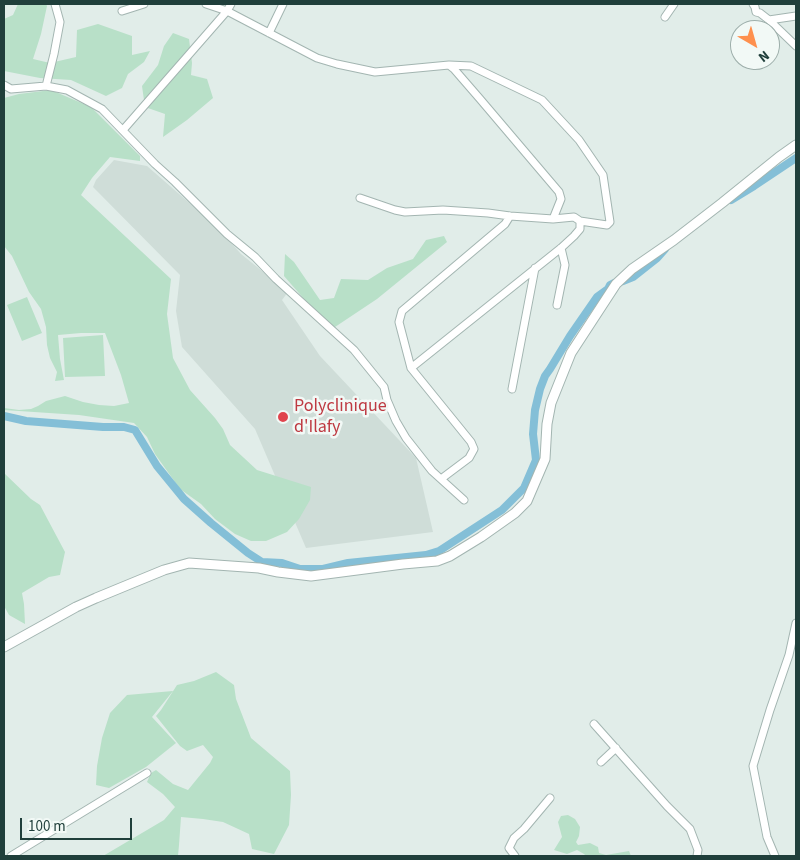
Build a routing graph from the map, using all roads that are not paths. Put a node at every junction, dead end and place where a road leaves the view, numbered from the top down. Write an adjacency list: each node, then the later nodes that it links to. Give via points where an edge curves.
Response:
1 (55, 4): 18 (street, via 60,22)
2 (206, 4): 9 (street)
3 (231, 4): 9 (street)
4 (283, 4): 14 (street)
5 (674, 4): 11 (street)
6 (753, 4): 12 (street, via 756,12)
7 (140, 5): 8 (street)
8 (122, 11)
9 (227, 11): 14 (street); 19 (street)
10 (796, 16): 12 (street)
11 (665, 17)
12 (769, 20)
13 (780, 31): 15 (street)
14 (269, 33): 16 (street, via 317,58 374,72)
15 (796, 46)
16 (448, 65): 23 (street, via 559,192 561,199); 24 (street, via 470,66 542,100 579,140 603,175 610,222 607,225)
17 (4, 85): 18 (street, via 11,89)
18 (46, 86): 19 (street, via 67,90 102,109)
19 (123, 130): 30 (street, via 227,234 354,350 384,387 406,438)
20 (796, 145): 33 (street, via 616,284 571,353 551,403 545,459 527,501 481,537 437,562 311,576 189,563 164,570 76,607)
21 (360, 198): 22 (street, via 405,212 452,211)
22 (510, 216): 23 (street); 28 (street, via 505,224 402,311 399,322)
23 (553, 219): 24 (street, via 574,217)
24 (580, 221): 25 (street, via 580,229)
25 (561, 248): 26 (street); 27 (street, via 565,265)
26 (535, 268): 28 (street); 29 (street)
27 (556, 305)
28 (411, 368): 30 (street, via 474,449 469,458)
29 (512, 389)
30 (441, 479): 31 (street)
31 (464, 500)
32 (796, 623): 42 (street, via 790,655 753,766)
33 (4, 647)
34 (594, 724): 35 (street)
35 (616, 748): 36 (street); 41 (street, via 690,829)
36 (601, 762)
37 (147, 773): 39 (street)
38 (550, 798): 40 (street, via 514,838 509,848)
39 (11, 856)
40 (515, 856)
41 (697, 856)
42 (774, 856)

